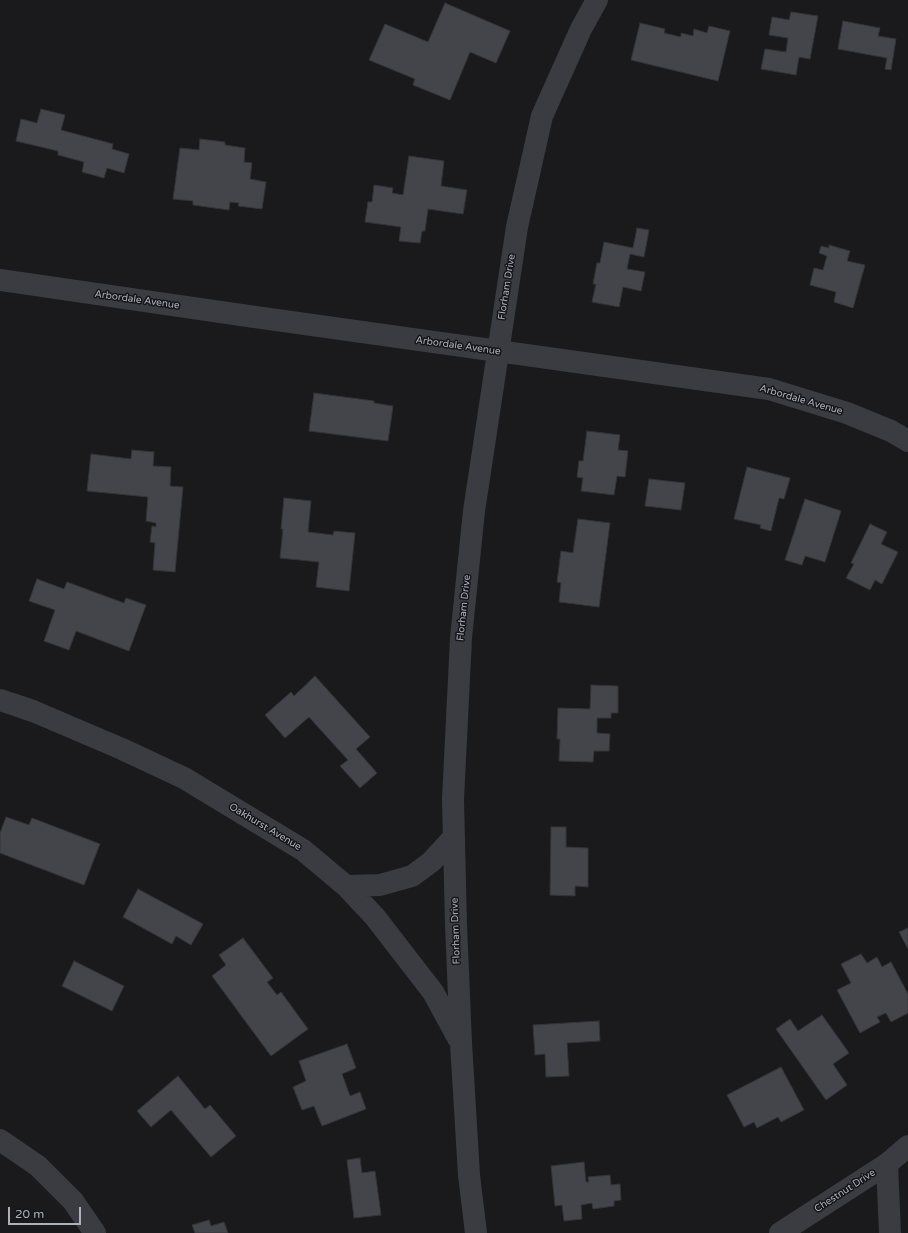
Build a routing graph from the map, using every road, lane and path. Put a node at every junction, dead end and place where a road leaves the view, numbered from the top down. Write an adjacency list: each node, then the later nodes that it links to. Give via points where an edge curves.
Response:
1 (597, 0): 3 (street, Florham Drive, via 581,29 542,116 517,226)
2 (0, 280): 3 (street, Arbordale Avenue)
3 (497, 352): 4 (street, Arbordale Avenue, via 769,389 847,413 891,431); 6 (street, Florham Drive, via 474,511 460,638 453,799)
4 (908, 442)
5 (0, 700): 7 (street, Oakhurst Avenue, via 33,711 184,778 303,850)
6 (454, 837): 7 (street, via 431,862 412,876 380,885); 8 (street, Florham Drive)
7 (346, 886): 8 (street, Oakhurst Avenue, via 375,917 433,992)
8 (460, 1043): 13 (street, Florham Drive, via 469,1175)
9 (0, 1140): 12 (street, via 38,1166 73,1201)
10 (908, 1146): 11 (street, Chestnut Drive)
11 (887, 1164): 14 (street, Chestnut Drive); 15 (street)
12 (95, 1233)
13 (476, 1233)
14 (780, 1233)
15 (890, 1233)

